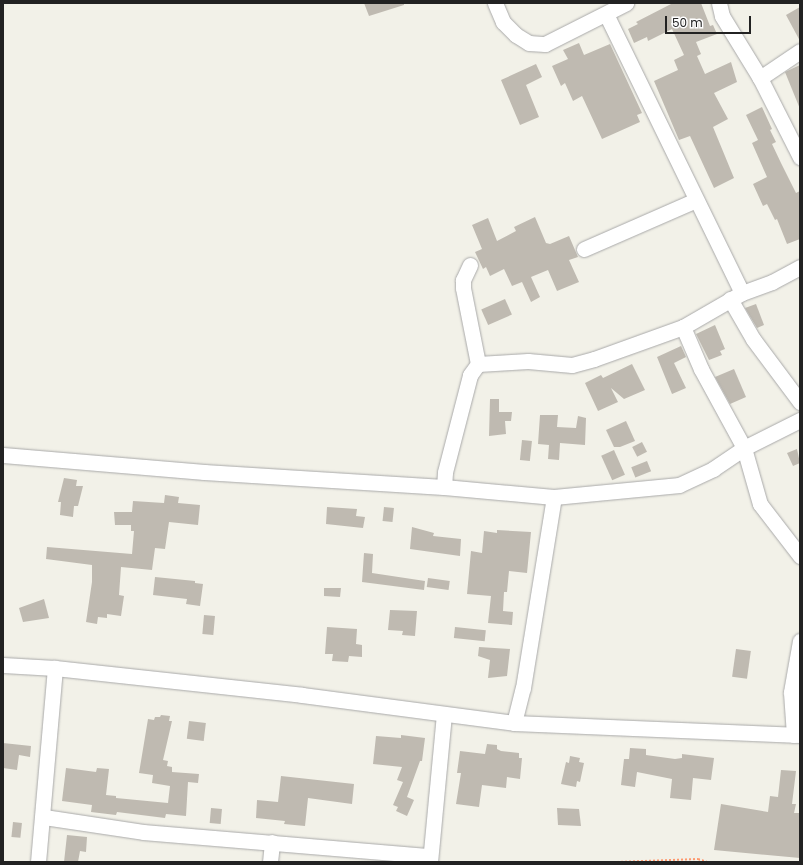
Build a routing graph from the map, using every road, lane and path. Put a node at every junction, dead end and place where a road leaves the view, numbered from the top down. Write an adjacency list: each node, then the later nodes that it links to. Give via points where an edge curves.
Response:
1 (495, 3): 4 (street, via 503,22 529,43 545,44 559,39)
2 (626, 3): 4 (street)
3 (719, 3): 6 (street, via 722,16)
4 (606, 14): 8 (street)
5 (800, 51): 6 (street)
6 (760, 78): 7 (street)
7 (800, 157)
8 (696, 200): 9 (street); 12 (street)
9 (584, 249)
10 (470, 265): 14 (street, via 463,280 463,288)
11 (800, 266): 12 (street, via 772,282)
12 (736, 296): 13 (street); 15 (street, via 753,339)
13 (683, 327): 14 (street, via 572,365 528,361); 17 (street, via 701,369)
14 (478, 364): 19 (street, via 470,375 445,472)
15 (800, 402)
16 (800, 420): 17 (street)
17 (744, 448): 20 (street, via 713,469 679,485); 21 (street, via 760,504)
18 (3, 455): 19 (street, via 204,472)
19 (444, 487): 20 (street)
20 (554, 497): 26 (street, via 523,688)
21 (800, 556)
22 (800, 641): 27 (street, via 791,692)
23 (3, 665): 24 (street)
24 (55, 668): 25 (street, via 302,695); 28 (street)
25 (444, 715): 26 (street); 30 (street)
26 (514, 723): 27 (street)
27 (797, 735)
28 (44, 817): 29 (street, via 143,832); 31 (street)
29 (272, 842): 30 (street); 32 (street)
30 (430, 859)
31 (38, 862)
32 (270, 862)
33 (617, 862): 34 (path, via 698,859)
34 (707, 862)

